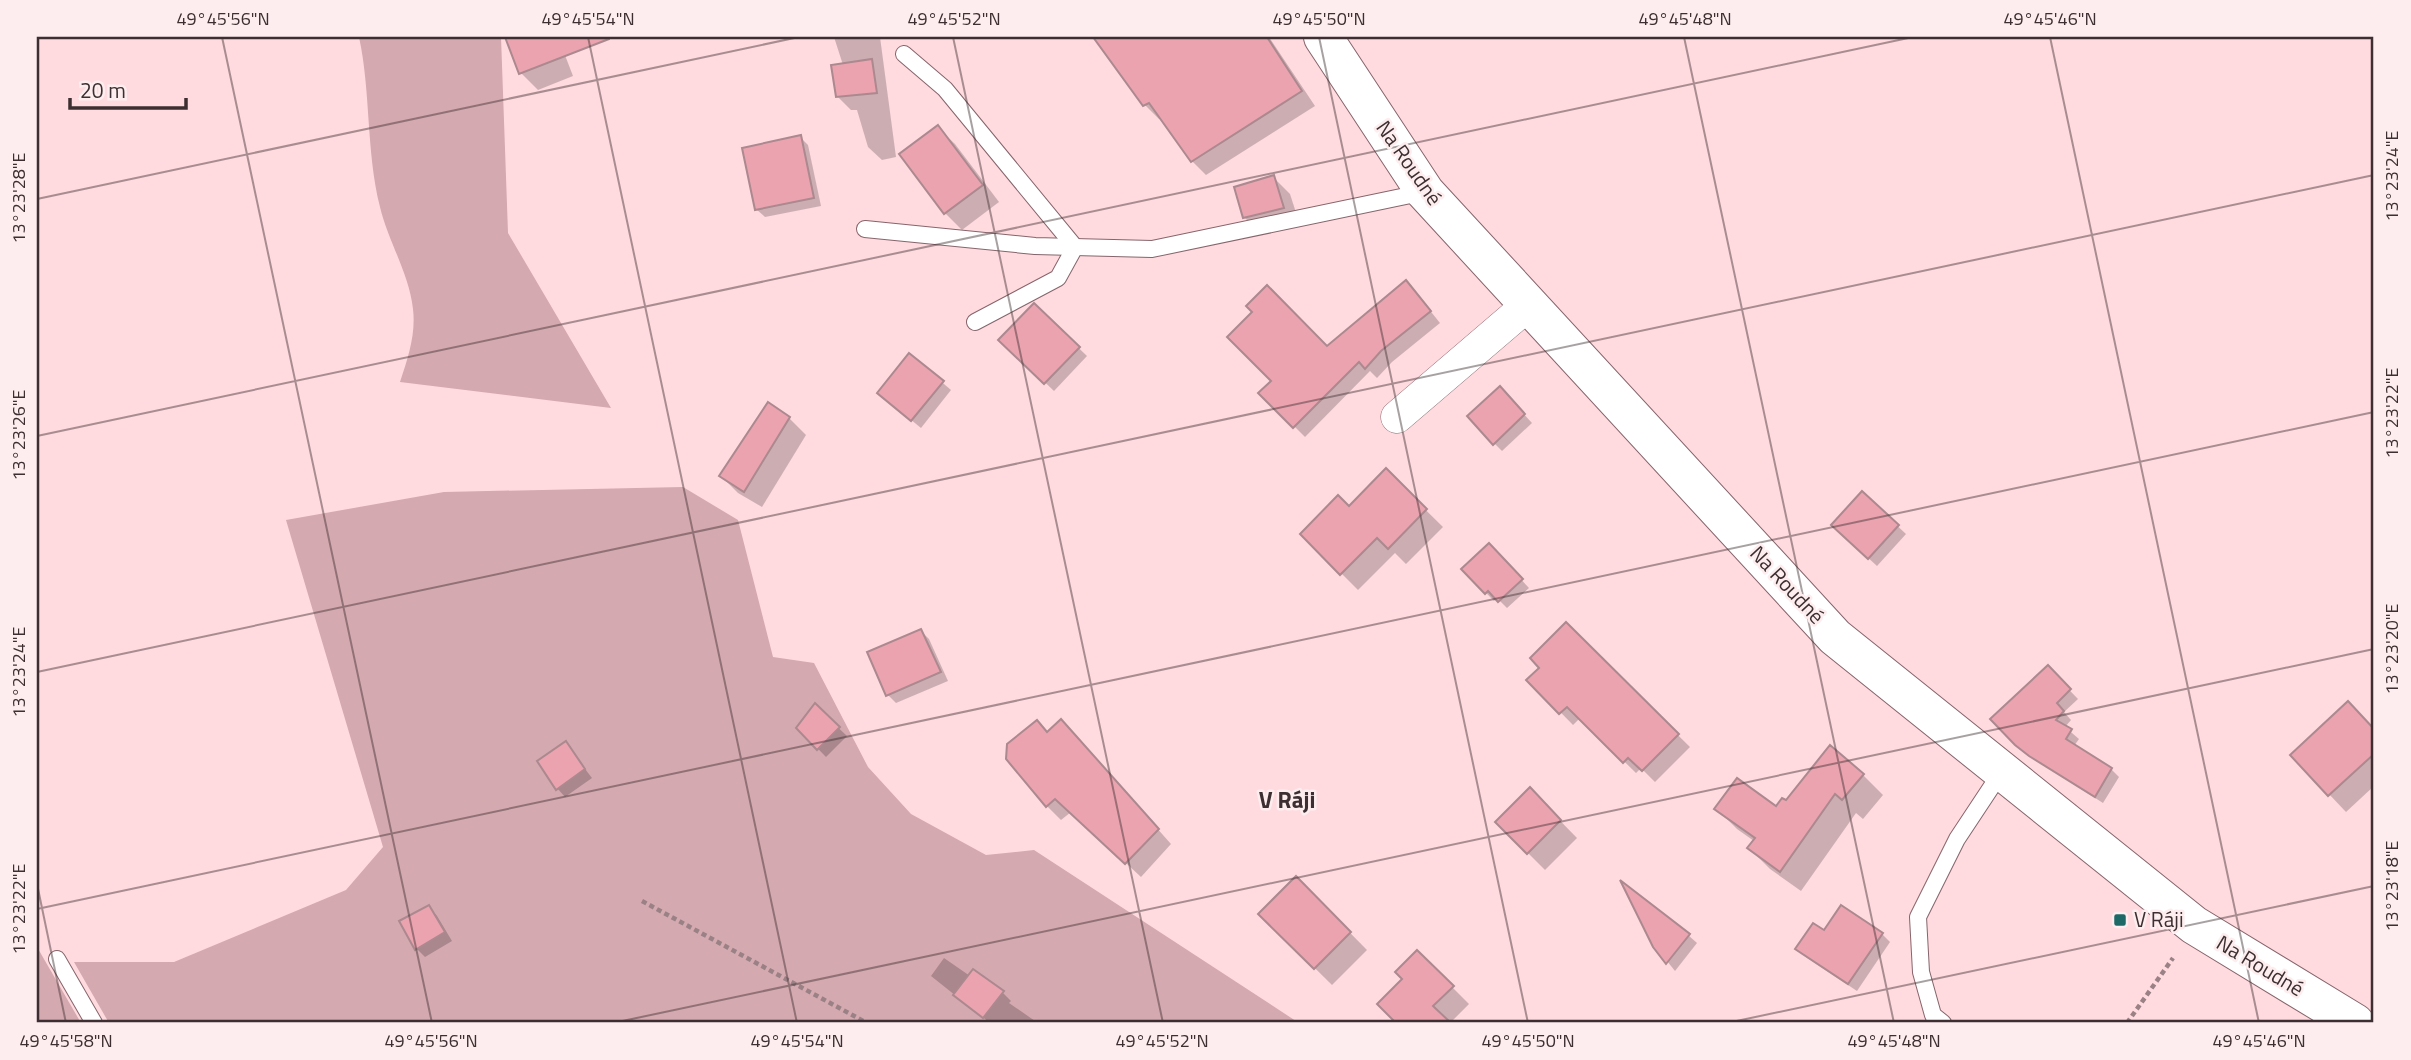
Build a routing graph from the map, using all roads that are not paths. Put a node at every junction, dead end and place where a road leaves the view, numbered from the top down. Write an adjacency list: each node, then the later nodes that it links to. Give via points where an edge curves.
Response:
1 (1323, 37): 3 (street, Na Roudné)
2 (904, 54): 5 (lane, via 945,89)
3 (1425, 192): 5 (lane, via 1152,249); 6 (street, Na Roudné)
4 (865, 229): 5 (lane)
5 (1075, 247): 7 (lane, via 1058,278)
6 (1529, 304): 8 (street); 9 (street, Na Roudné, via 1835,636)
7 (975, 323)
8 (1397, 417)
9 (2002, 771): 12 (lane, via 1957,839 1918,917 1921,972 1933,1015); 13 (street, Na Roudné, via 2194,925)
10 (57, 958): 11 (lane)
11 (94, 1023)
12 (1943, 1023)
13 (2355, 1023)

